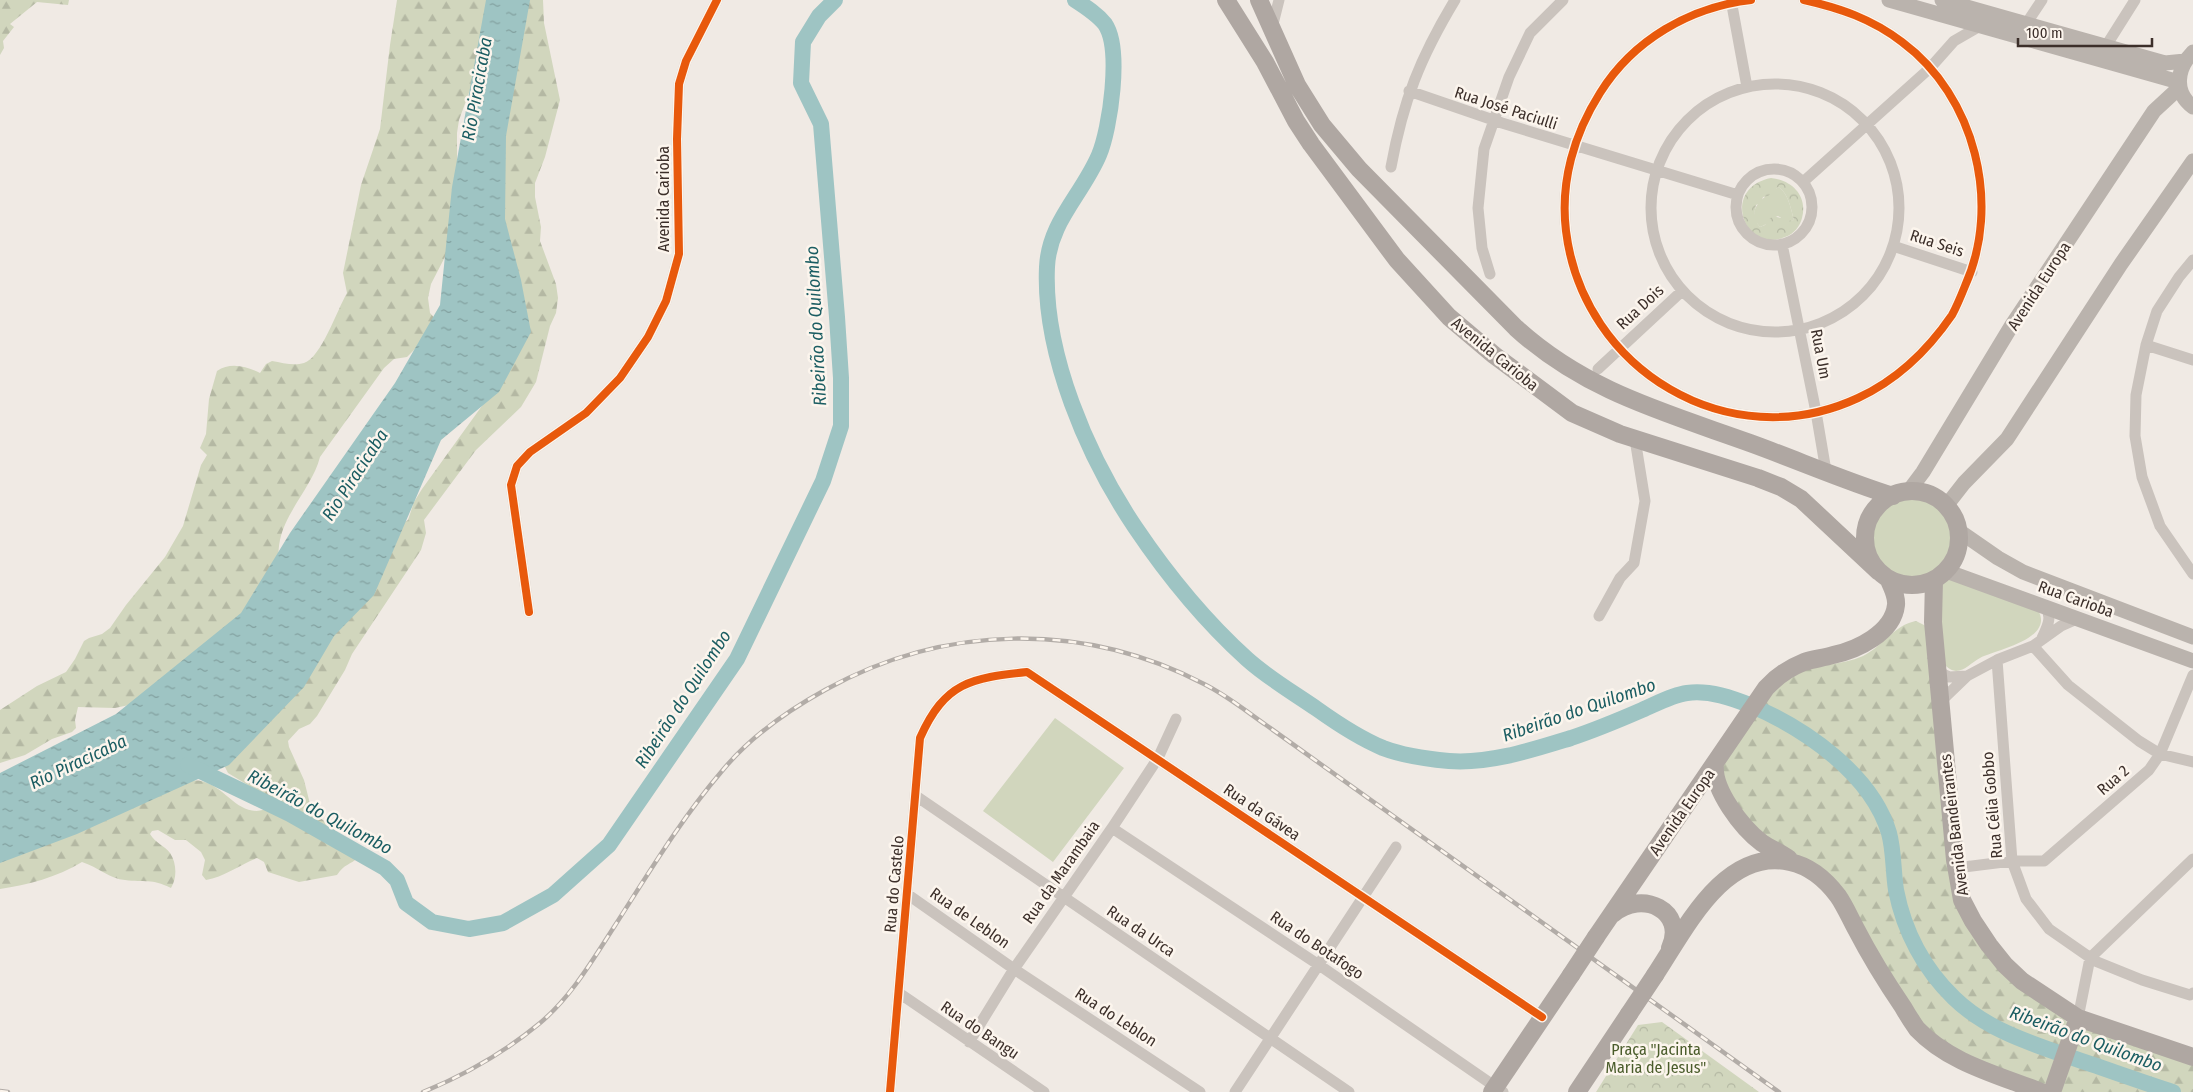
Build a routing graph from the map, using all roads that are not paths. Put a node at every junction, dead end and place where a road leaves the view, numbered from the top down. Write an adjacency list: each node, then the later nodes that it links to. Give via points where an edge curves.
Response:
1 (717, 0): 55 (street, Avenida Carioba, via 686,60 679,84 679,254 666,301 648,337 620,378 586,413 530,452 517,466 511,485)
2 (1226, 0): 46 (main road, Avenida Carioba, via 1311,144 1423,290 1494,355 1565,408)
3 (1259, 0): 16 (main road, Avenida Carioba)
4 (1279, 0): 16 (street)
5 (1455, 0): 24 (street, via 1430,42)
6 (1563, 0): 26 (street, via 1530,33 1508,77)
7 (1751, 0): 13 (street)
8 (1804, 0): 21 (street, via 1840,8 1873,23 1904,43)
9 (1889, 0): 14 (main road)
10 (1942, 0): 17 (main road)
11 (2042, 0): 17 (street)
12 (2135, 0): 19 (street)
13 (1731, 1): 23 (street); 28 (street, via 1696,13 1663,30 1634,52 1609,79 1589,110)
14 (1954, 19): 15 (main road); 18 (street)
15 (1980, 26): 17 (main road); 18 (street)
16 (1272, 28): 47 (main road, Avenida Carioba, via 1297,85 1334,140 1540,350 1566,368 1613,392)
17 (2024, 30): 19 (main road); 22 (main road)
18 (1954, 41): 21 (street)
19 (2106, 46): 20 (main road, via 2165,63)
20 (2189, 57): 22 (main road, via 2180,71)
21 (1930, 68): 27 (street); 37 (street, via 1952,97 1968,129 1978,164 1982,200 1980,236)
22 (2180, 85): 25 (main road, via 2184,97); 48 (main road, Avenida Europa, via 2154,111 2012,326 1923,472)
23 (1746, 87): 27 (street, via 1783,84 1812,89 1844,105); 31 (street, via 1716,98 1690,117 1670,142)
24 (1409, 91): 26 (street, Rua José Paciulli); 30 (street)
25 (2193, 107)
26 (1495, 119): 28 (street, Rua José Paciulli); 38 (street, via 1484,149 1478,208 1482,248)
27 (1867, 123): 32 (street); 35 (street, via 1882,144 1897,185 1898,220)
28 (1574, 144): 31 (street, Rua José Paciulli); 42 (street, via 1566,180 1564,216 1569,252 1580,287 1596,320)
29 (2193, 161): 49 (main road, via 2121,264 2007,439)
30 (1391, 167)
31 (1656, 171): 33 (street, Rua José Paciulli); 39 (street, via 1651,196 1651,222 1656,246)
32 (1802, 182): 33 (street, via 1789,173 1772,169 1761,171 1743,185); 34 (street, via 1811,202 1808,224 1792,240)
33 (1738, 195): 34 (street, via 1738,218 1746,232 1760,242)
34 (1782, 244): 40 (street, Rua Um)
35 (1893, 246): 37 (street, Rua Seis); 40 (street, via 1882,270 1847,309)
36 (2193, 260): 41 (street, via 2157,311)
37 (1972, 272): 45 (street, via 1954,312 1928,347 1896,376 1858,398)
38 (1490, 274)
39 (1682, 291): 40 (street, via 1703,310 1735,326 1756,331); 42 (street, Rua Dois)
40 (1800, 330): 45 (street, Rua Um)
41 (2146, 345): 43 (street); 51 (street, via 2136,395 2135,436 2142,477 2160,526)
42 (1618, 349): 44 (street, Rua Dois); 45 (street, via 1651,378 1688,399 1730,412 1773,417)
43 (2193, 360)
44 (1598, 368)
45 (1816, 412): 47 (street, Rua Um)
46 (1635, 439): 53 (main road, Avenida Carioba, via 1781,487 1801,499); 56 (street, via 1646,501 1634,563 1620,578)
47 (1826, 471): 48 (main road, Avenida Carioba)
48 (1900, 494): 49 (main road, via 1922,492); 53 (main road, via 1880,504 1866,530 1870,559)
49 (1946, 506): 50 (main road)
50 (1959, 531): 52 (main road, via 1954,559); 58 (main road, Rua Carioba, via 2023,572)
51 (2193, 574)
52 (1940, 575): 53 (main road, via 1923,584 1912,585); 54 (main road, Rua Carioba); 63 (main road, Avenida Bandeirantes, via 1934,622)
53 (1884, 576): 72 (main road, Avenida Europa, via 1896,604 1884,629 1848,651 1809,661 1774,679)
54 (2045, 606): 57 (main road, Rua Carioba); 59 (street, via 2049,623)
55 (529, 612)
56 (1599, 616)
57 (2079, 618): 59 (street); 62 (main road, Rua Carioba)
58 (2193, 637)
59 (2042, 638): 60 (street)
60 (2033, 646): 61 (street); 69 (street, via 2087,702)
61 (1997, 660): 65 (street); 77 (street, Rua Célia Gobbo)
62 (2193, 661)
63 (1939, 672): 65 (street, via 1949,677); 67 (main road, Avenida Bandeirantes)
64 (2193, 675): 69 (street, Rua 2)
65 (1967, 676): 67 (street)
66 (956, 689): 70 (street, Rua da Gávea, via 973,680 1027,672); 73 (street, Rua do Castelo, via 929,718 920,738)
67 (1941, 702): 79 (main road, Avenida Bandeirantes)
68 (1176, 719): 70 (street, Rua da Marambaia)
69 (2160, 754): 71 (street); 77 (street, Rua 2, via 2149,770 2044,862)
70 (1158, 758): 74 (street, Rua da Marambaia); 81 (street, Rua da Gávea)
71 (2193, 762)
72 (1715, 764): 78 (main road, via 1719,788 1745,827 1762,843); 83 (main road, Avenida Europa)
73 (916, 796): 80 (street, Rua do Castelo); 82 (street, Rua da Urca)
74 (1112, 828): 82 (street, Rua da Marambaia); 86 (street, Rua do Botafogo)
75 (1396, 847): 81 (street)
76 (2193, 859): 84 (street)
77 (2012, 861): 79 (street, Rua 2); 84 (street, Rua Célia Gobbo, via 2026,899 2049,929)
78 (1797, 863): 85 (main road, via 1765,860 1726,878 1706,900); 102 (main road, via 1819,875 1838,896 1917,1029 1944,1050 1986,1071)
79 (1956, 868): 91 (main road, Avenida Bandeirantes, via 1962,900 2005,965 2022,981)
80 (907, 894): 87 (street, Rua de Leblon); 88 (street, Rua do Castelo)
81 (1363, 897): 86 (street); 90 (street, Rua da Gávea)
82 (1062, 898): 87 (street, Rua da Marambaia); 92 (street, Rua da Urca)
83 (1611, 915): 85 (main road, via 1624,906 1641,902 1663,911 1669,917 1674,932); 90 (main road, Avenida Europa, bridge)
84 (2090, 958): 89 (street, Rua Célia Gobbo, via 2142,980); 91 (street)
85 (1665, 960): 101 (main road, bridge)
86 (1319, 965): 92 (street); 95 (street, Rua do Botafogo)
87 (1014, 969): 93 (street, Rua da Marambaia); 98 (street, Rua do Leblon)
88 (899, 994): 93 (street, Rua do Bangu); 96 (street, Rua do Castelo)
89 (2192, 994)
90 (1542, 1017): 95 (main road, Avenida Europa)
91 (2078, 1018): 94 (main road, Avenida Bandeirantes); 103 (main road)
92 (1270, 1039): 99 (street); 100 (street, Rua da Urca)
93 (969, 1042): 97 (street, Rua do Bangu)
94 (2193, 1057)
95 (1496, 1090)
96 (891, 1092)
97 (1044, 1092)
98 (1200, 1092)
99 (1235, 1092)
100 (1349, 1092)
101 (1577, 1092)
102 (2041, 1092)
103 (2052, 1092)

